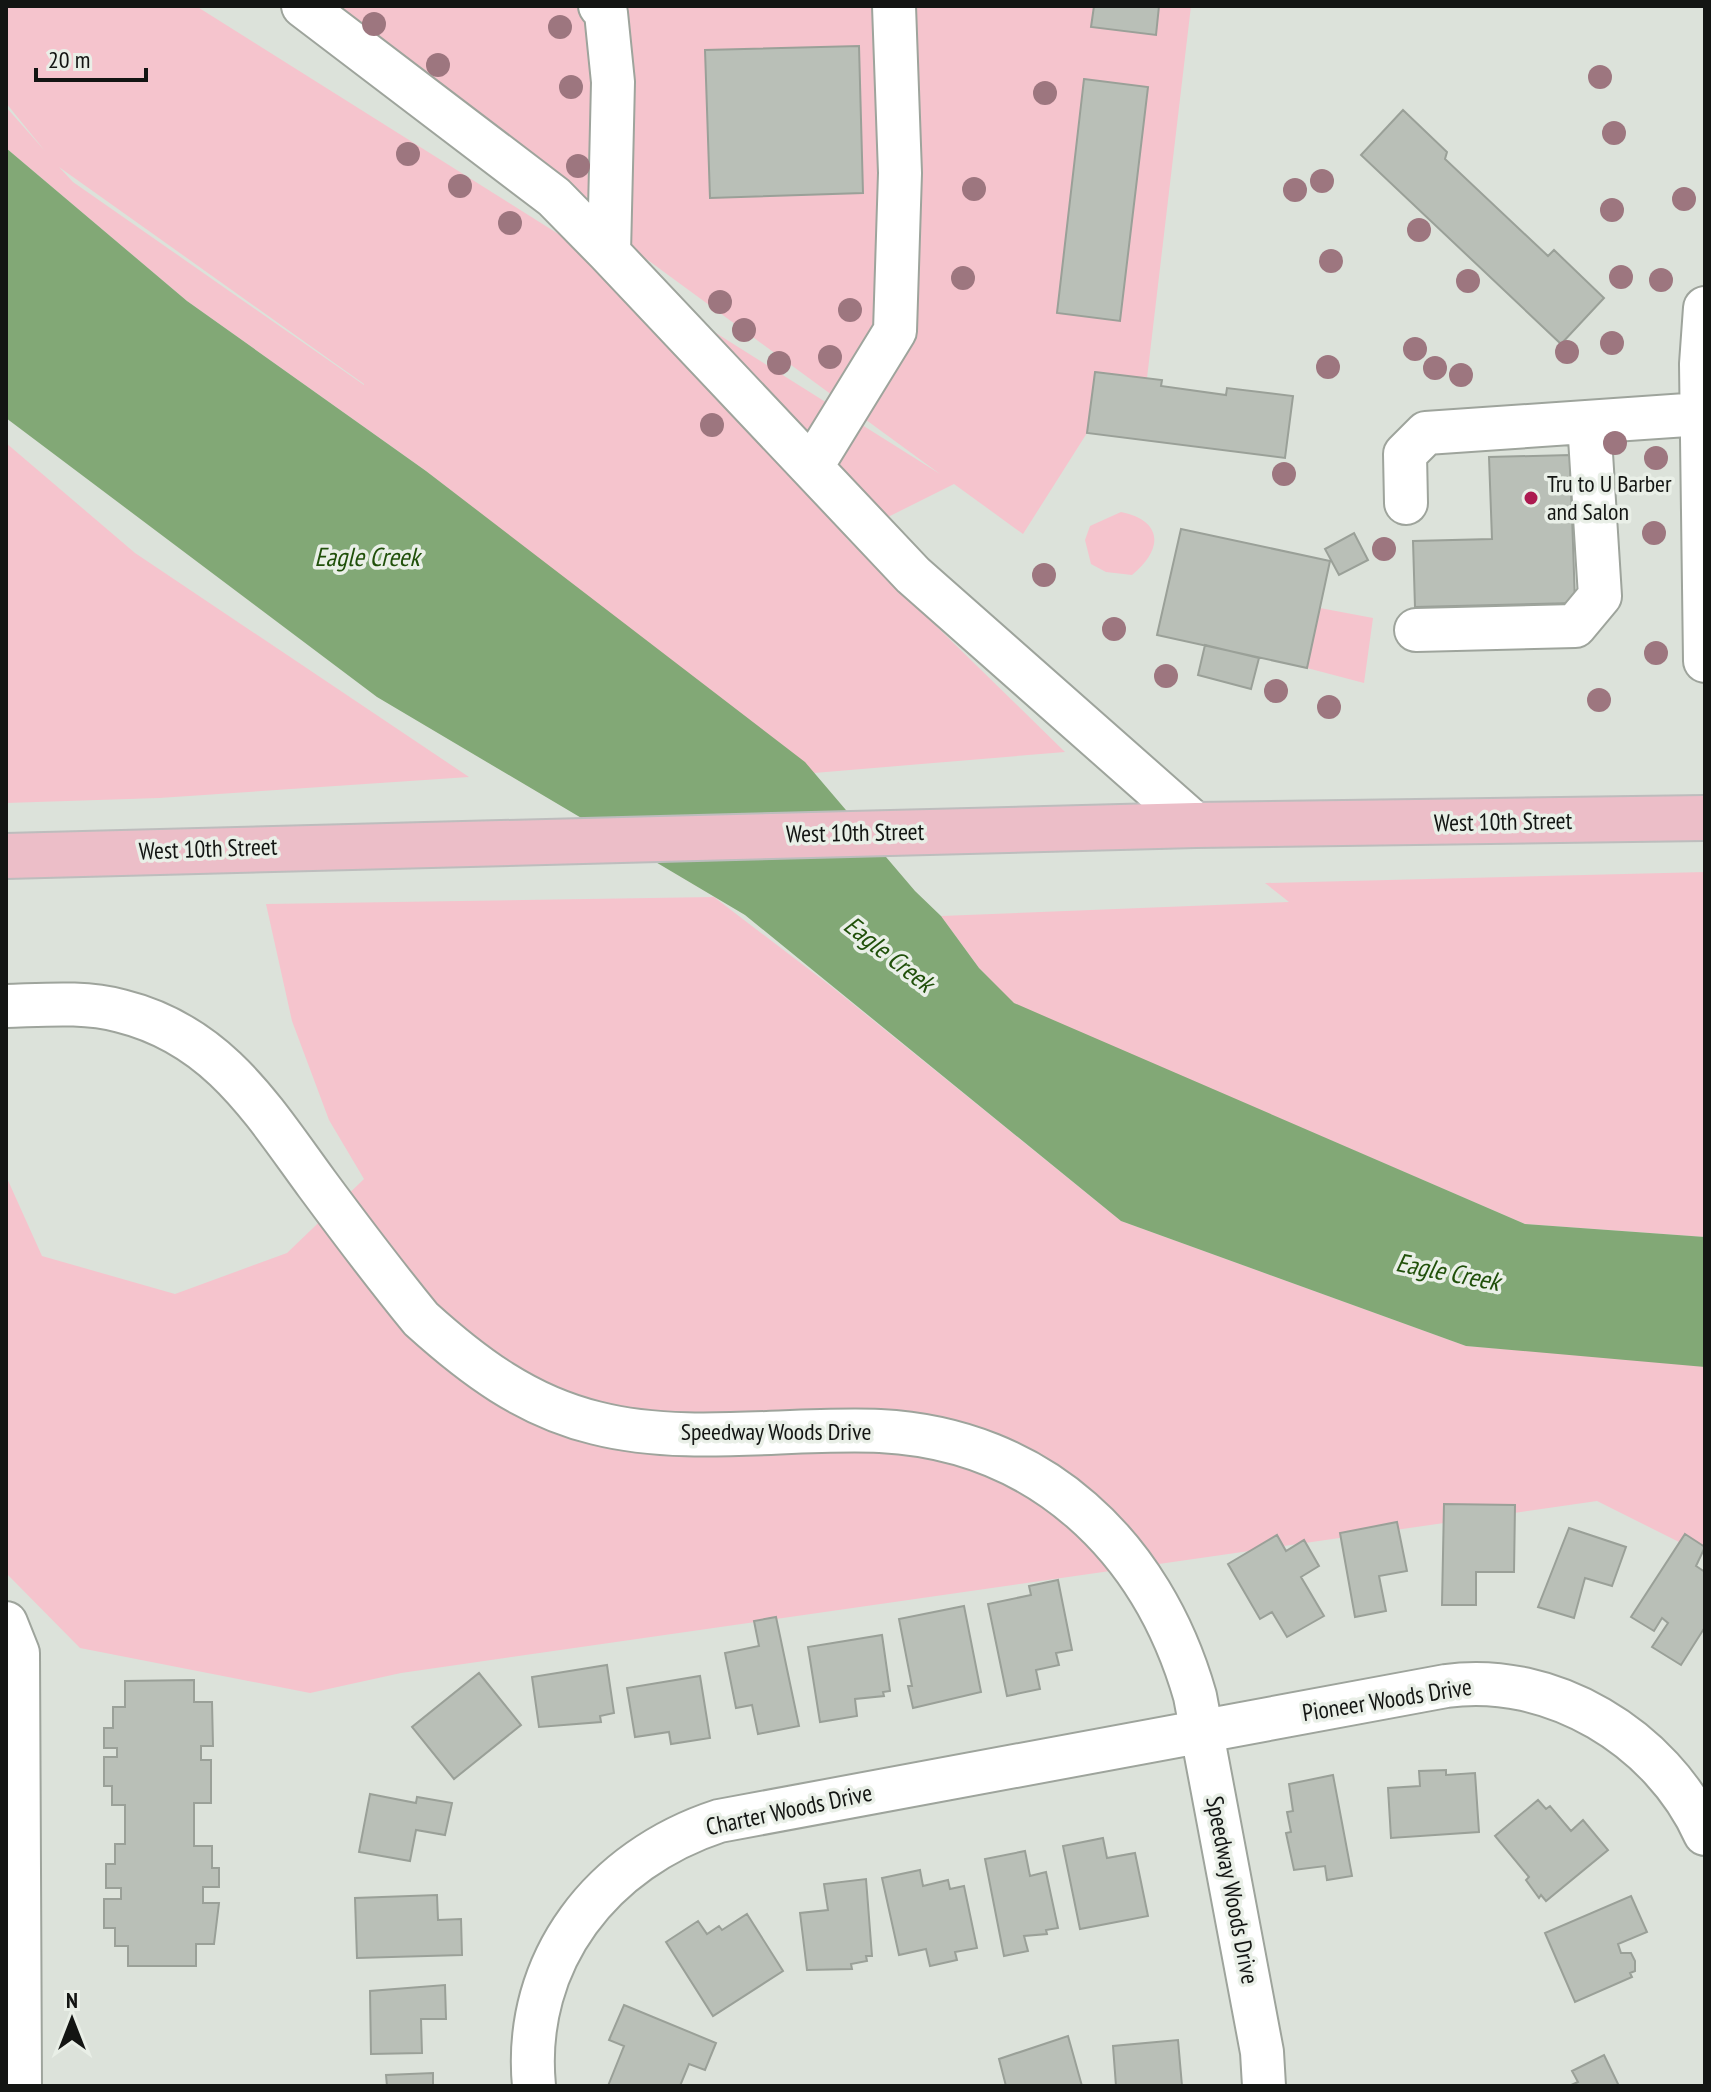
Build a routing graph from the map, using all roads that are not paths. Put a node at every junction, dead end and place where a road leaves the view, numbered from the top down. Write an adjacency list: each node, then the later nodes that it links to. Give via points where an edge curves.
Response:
1 (303, 6): 4 (street, via 554,197)
2 (600, 6): 4 (street, via 606,13 613,82)
3 (894, 6): 8 (street, via 900,173 895,331)
4 (609, 253): 8 (street)
5 (1705, 308): 6 (street)
6 (1701, 414): 7 (street); 11 (street)
7 (1589, 422): 9 (street, via 1426,433 1405,454); 10 (street, via 1600,596 1575,626)
8 (812, 466): 13 (street, via 913,575)
9 (1406, 503)
10 (1416, 630)
11 (1705, 661)
12 (1705, 818): 13 (main road, West 10th Street)
13 (1196, 825): 14 (main road, West 10th Street)
14 (6, 856)
15 (6, 1006): 17 (street, Speedway Woods Drive, via 88,1005 122,1011 185,1036 213,1056 249,1092 421,1319 445,1345 516,1392 595,1423 646,1432 882,1431 933,1436 982,1451 1056,1490 1119,1546 1158,1601 1186,1662)
16 (6, 1623): 19 (street, via 18,1653)
17 (1202, 1732): 18 (street, Pioneer Woods Drive, via 1454,1685 1513,1687 1578,1707 1621,1732 1670,1777); 20 (street, Charter Woods Drive, via 719,1821 662,1844 601,1892 554,1963 535,2029); 21 (street, Speedway Woods Drive)
18 (1705, 1834)
19 (20, 2086)
20 (534, 2086)
21 (1264, 2086)

